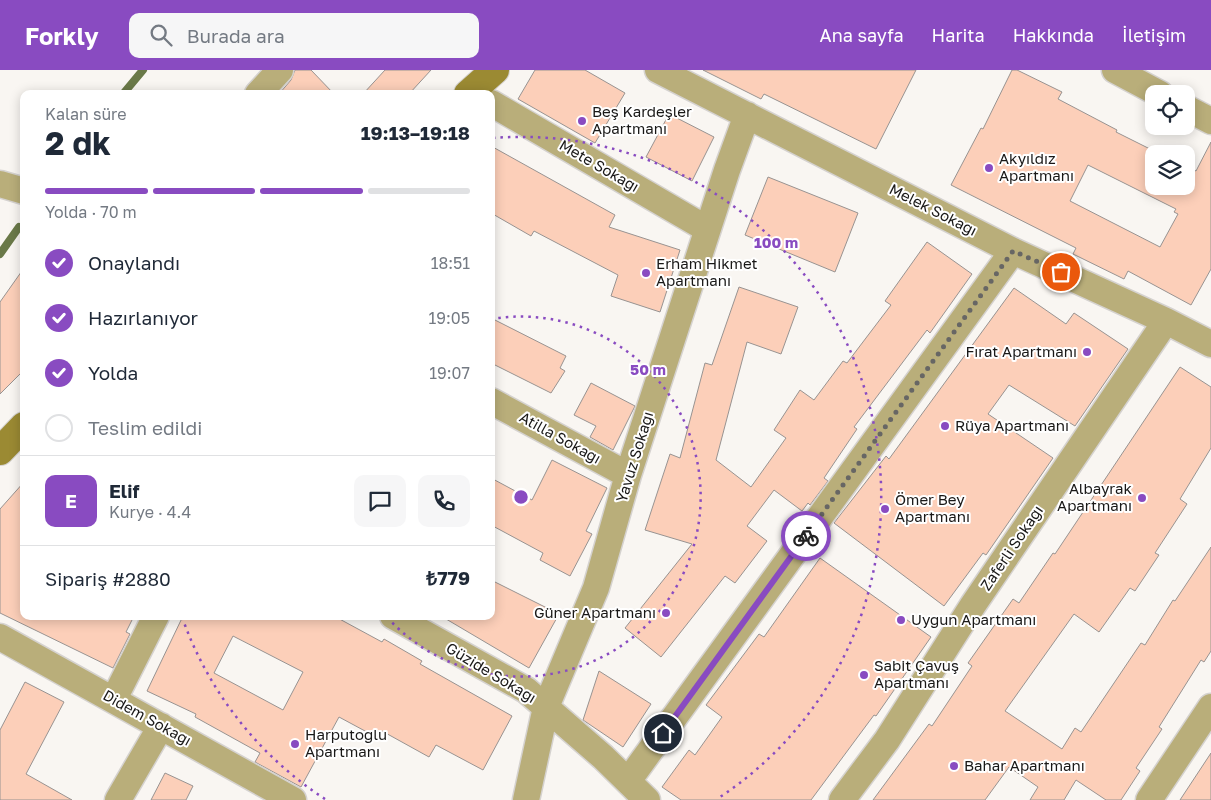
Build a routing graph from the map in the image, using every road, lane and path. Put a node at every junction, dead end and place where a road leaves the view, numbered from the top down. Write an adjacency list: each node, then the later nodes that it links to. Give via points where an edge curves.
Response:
1 (280, 70): 6 (street)
2 (495, 70): 7 (main road)
3 (658, 70): 10 (street, Melek Sokağı)
4 (1115, 70): 5 (street)
5 (1145, 86)
6 (262, 90)
7 (481, 90)
8 (495, 106): 14 (street, Mete Sokağı)
9 (1195, 113): 11 (street)
10 (747, 114): 14 (street, Yavuz Sokağı); 15 (street, Melek Sokağı)
11 (1211, 121)
12 (0, 184): 13 (street)
13 (20, 189)
14 (707, 230): 21 (street, Yavuz Sokağı)
15 (1013, 251): 16 (street, Melek Sokağı); 29 (street)
16 (1166, 321): 17 (street, Melek Sokağı); 34 (street, Zaferli Sokağı, via 887,740)
17 (1211, 344)
18 (495, 403): 21 (street, Atilla Sokağı)
19 (20, 430): 20 (main road)
20 (0, 451)
21 (628, 475): 26 (street, Yavuz Sokağı, via 596,588)
22 (154, 620): 25 (street)
23 (400, 620): 26 (street, Güzide Sokağı, via 526,690)
24 (0, 637): 25 (street, Didem Sokağı)
25 (114, 699): 28 (street, Didem Sokağı)
26 (546, 707): 29 (street, Güzide Sokağı); 32 (street, Yavuz Sokağı)
27 (1211, 707): 35 (street)
28 (161, 726): 30 (street); 31 (street, Didem Sokağı)
29 (628, 781): 33 (street, Güzide Sokağı)
30 (118, 800)
31 (293, 800)
32 (526, 800)
33 (647, 800)
34 (842, 800)
35 (1148, 800)

